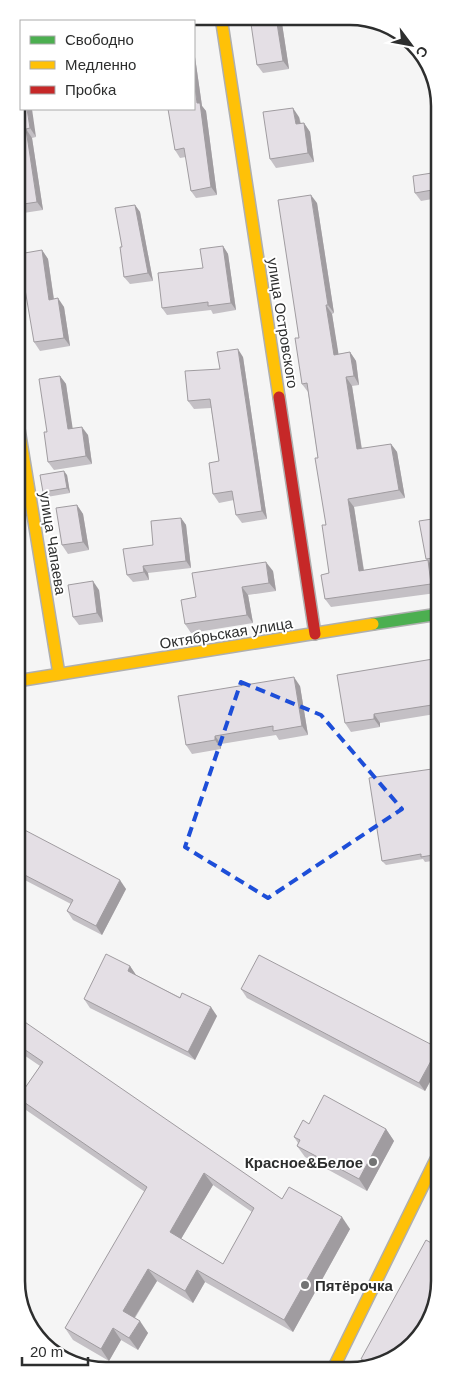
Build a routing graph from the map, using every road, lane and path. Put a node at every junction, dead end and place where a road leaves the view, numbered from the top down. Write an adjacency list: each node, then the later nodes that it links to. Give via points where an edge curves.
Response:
1 (222, 25): 4 (street, улица Островского)
2 (25, 465): 5 (street, улица Чапаева)
3 (431, 615): 4 (street, Октябрьская улица)
4 (315, 634): 5 (street, Октябрьская улица)
5 (59, 674): 6 (street, Октябрьская улица)
6 (25, 680)
7 (431, 1169): 8 (street)
8 (336, 1362)

